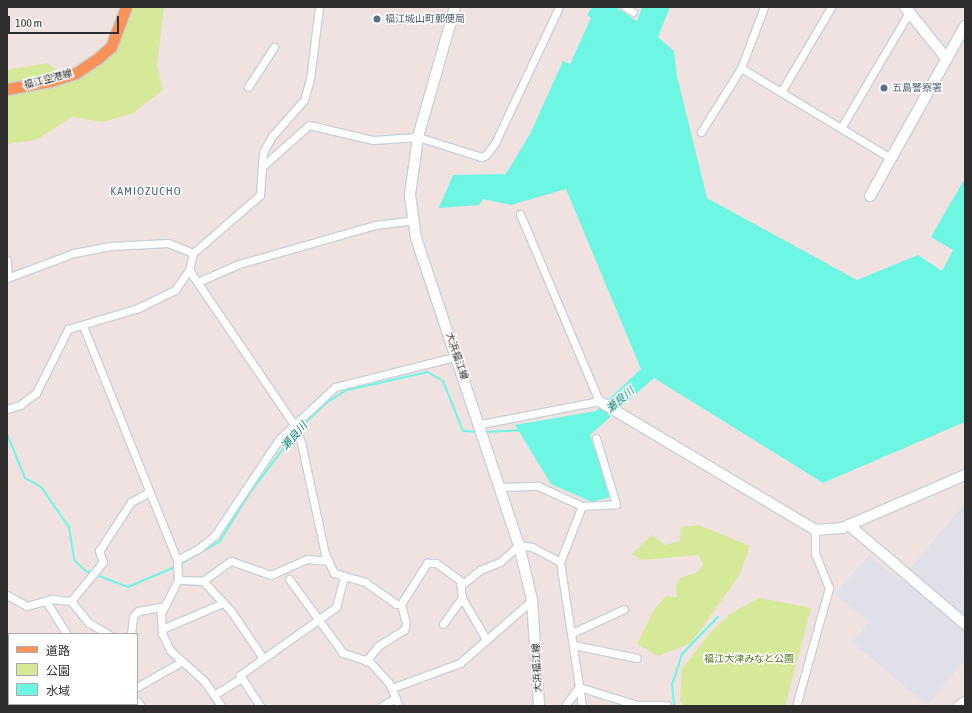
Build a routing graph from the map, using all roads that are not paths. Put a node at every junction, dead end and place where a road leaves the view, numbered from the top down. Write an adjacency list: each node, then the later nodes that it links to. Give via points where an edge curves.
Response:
1 (126, 7): 15 (main road, 福江空港線, via 111,47 97,59 69,75)
2 (319, 7): 21 (street, via 310,79 304,100 272,136 263,152)
3 (559, 7): 19 (street, via 495,143 486,155 480,157)
4 (625, 7): 9 (street)
5 (764, 7): 13 (street)
6 (831, 7): 16 (street)
7 (452, 9): 19 (street, 大浜福江線)
8 (908, 9): 12 (street); 17 (street)
9 (634, 12)
10 (965, 26): 12 (street)
11 (274, 47): 14 (street)
12 (946, 58): 20 (street)
13 (741, 68): 16 (street); 18 (street)
14 (248, 88)
15 (7, 90)
16 (781, 92): 17 (street)
17 (841, 128): 20 (street)
18 (701, 132)
19 (418, 137): 21 (street, via 373,140 309,125); 24 (street, 大浜福江線, via 410,195)
20 (891, 158): 22 (street)
21 (264, 165): 25 (street, via 260,195)
22 (870, 196)
23 (520, 214): 32 (street)
24 (413, 220): 29 (street, via 375,225 239,264); 31 (street, 大浜福江線)
25 (193, 253): 27 (street); 28 (street, via 168,243 110,246 74,253)
26 (7, 260): 28 (street)
27 (189, 270): 29 (street); 30 (street, via 175,290 138,308)
28 (8, 278)
29 (200, 282): 34 (street)
30 (83, 326): 33 (street, via 68,329 36,393 20,405); 39 (street)
31 (458, 356): 34 (street, via 335,387); 35 (street, 大浜福江線)
32 (598, 401): 35 (street); 42 (street)
33 (7, 409)
34 (293, 423): 44 (street, via 214,535 198,549); 45 (street, via 301,442)
35 (481, 424): 38 (street, 大浜福江線)
36 (596, 438): 40 (street, via 616,504)
37 (965, 475): 41 (street)
38 (502, 487): 40 (street, via 538,486); 43 (street, 大浜福江線)
39 (148, 492): 44 (street); 55 (street, via 131,502 99,551 103,562)
40 (582, 506): 46 (street)
41 (849, 525): 42 (street); 63 (street)
42 (815, 530): 90 (street, via 815,554 829,588)
43 (519, 545): 46 (street, via 532,547); 51 (street, via 500,562); 54 (street, 大浜福江線)
44 (176, 560): 49 (street)
45 (329, 561): 47 (street, via 334,573); 50 (street, via 307,559 271,575 231,561)
46 (560, 562): 68 (street)
47 (344, 578): 58 (street, via 364,582 396,604); 61 (street, via 336,607)
48 (289, 579): 61 (street)
49 (178, 580): 50 (street); 59 (street)
50 (203, 581): 57 (street)
51 (460, 583): 53 (street); 58 (street, via 436,563 427,563)
52 (7, 595): 56 (street, via 28,606)
53 (462, 598): 62 (street); 69 (street)
54 (532, 600): 69 (street); 87 (street, 大浜福江線)
55 (71, 601): 56 (street); 66 (street, via 89,623)
56 (46, 602): 65 (street)
57 (223, 603): 64 (street); 71 (street)
58 (401, 604): 73 (street, via 404,630 378,646)
59 (165, 606): 64 (street); 67 (street, via 138,610 133,617)
60 (624, 609): 68 (street)
61 (320, 619): 71 (street); 73 (street, via 343,653)
62 (443, 624)
63 (965, 624)
64 (162, 629): 74 (street, via 170,650)
65 (66, 633)
66 (106, 633)
67 (131, 633)
68 (572, 633): 70 (street)
69 (486, 639): 78 (street, via 460,663)
70 (574, 645): 72 (street); 77 (street)
71 (263, 658): 75 (street, via 243,672)
72 (637, 658)
73 (366, 661): 78 (street)
74 (181, 662): 76 (street); 79 (street, via 205,682)
75 (241, 678): 79 (street); 84 (street)
76 (138, 686)
77 (579, 686): 82 (street, via 637,705); 88 (street); 89 (street)
78 (392, 688): 80 (street)
79 (214, 695): 83 (street)
80 (396, 698): 85 (street); 86 (street)
81 (965, 702): 91 (street)
82 (667, 705)
83 (221, 706)
84 (260, 706)
85 (382, 706)
86 (399, 706)
87 (539, 706)
88 (565, 706)
89 (582, 706)
90 (796, 706)
91 (959, 706)

